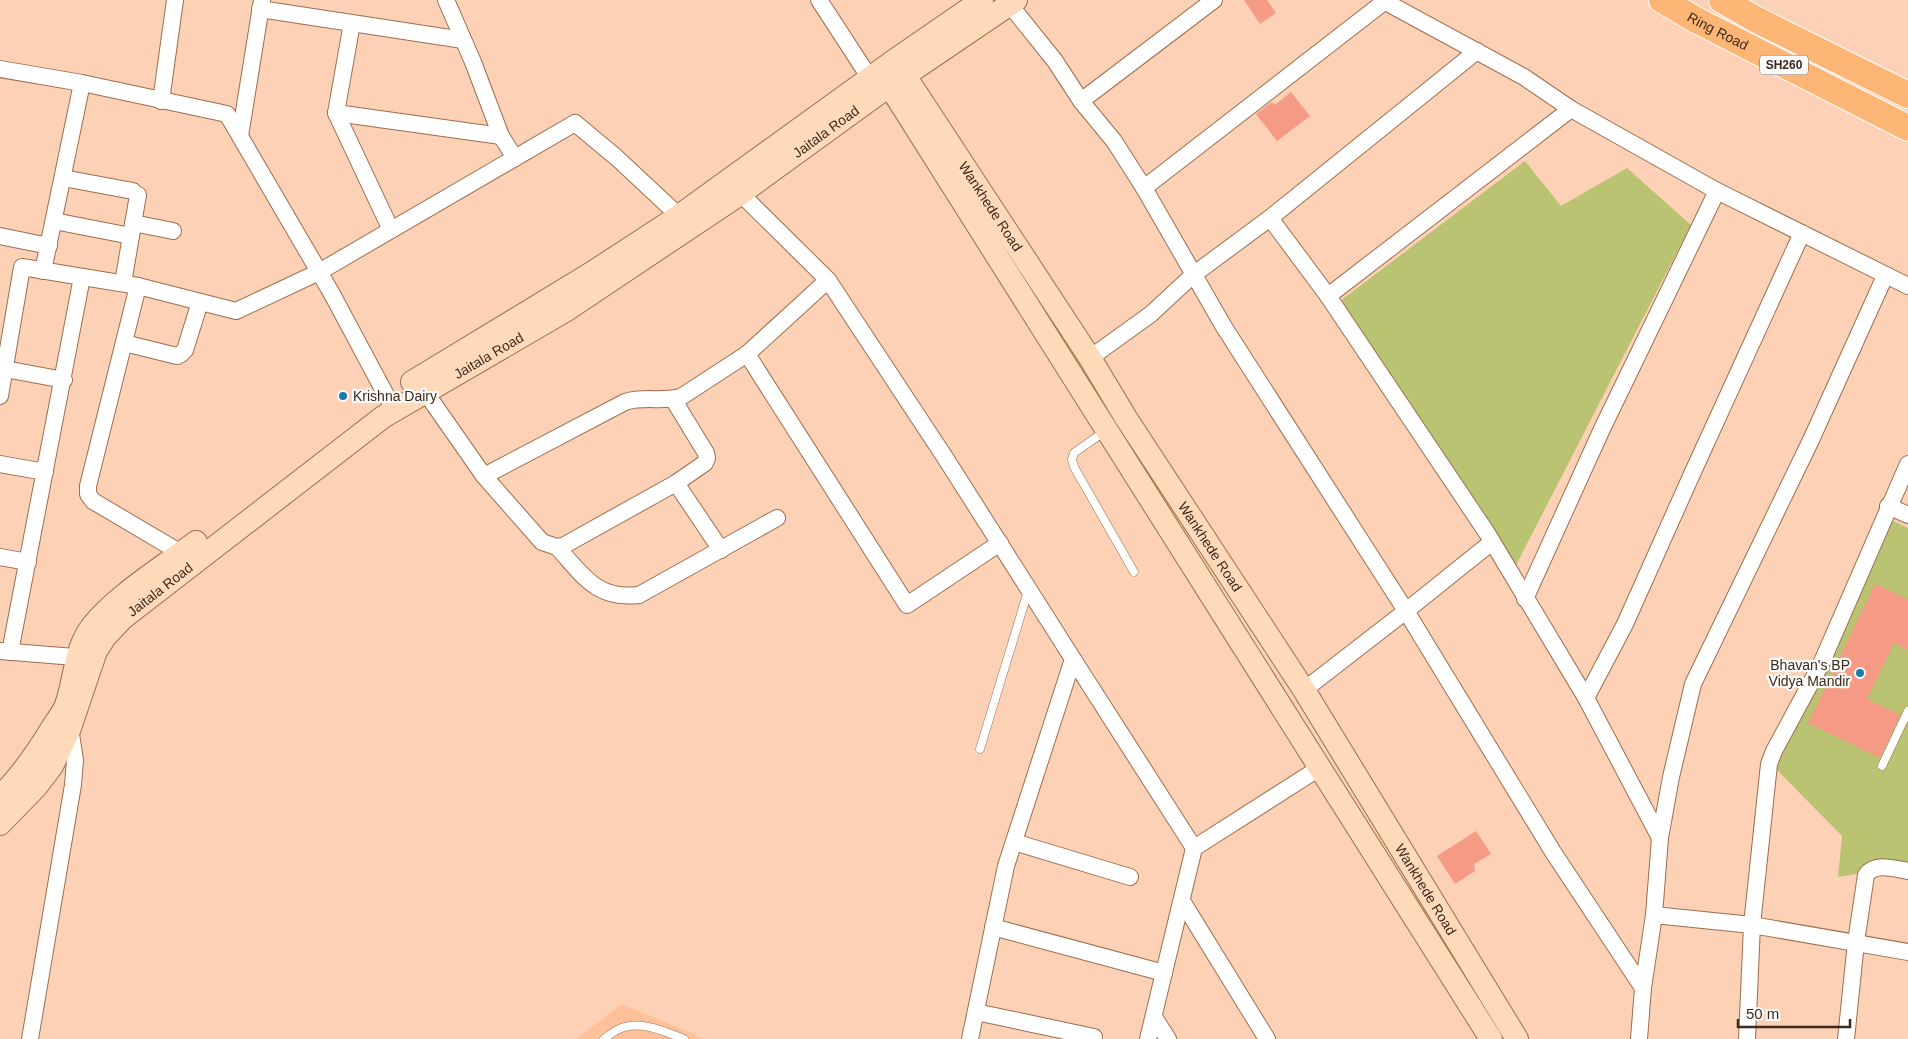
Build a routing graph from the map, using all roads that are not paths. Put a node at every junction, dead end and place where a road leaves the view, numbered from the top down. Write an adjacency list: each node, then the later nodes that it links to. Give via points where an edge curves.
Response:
1 (175, 0): 18 (street)
2 (446, 0): 12 (street)
3 (819, 0): 15 (street)
4 (982, 0): 15 (main road, Jaitala Road)
5 (1214, 0): 19 (street)
6 (1662, 0): 22 (main road, Ring Road / SH260)
7 (1722, 0): 17 (main road, SH260)
8 (1011, 1): 15 (main road, Jaitala Road); 19 (street)
9 (1383, 1): 13 (street); 28 (street)
10 (261, 5): 11 (street); 23 (street)
11 (352, 23): 12 (street); 21 (street)
12 (463, 40): 24 (street)
13 (1477, 51): 20 (street, via 1524,77); 31 (street)
14 (0, 70): 16 (street)
15 (886, 78): 27 (main road, Jaitala Road); 51 (main road, Wankhede Road); 58 (main road, Wankhede Road)
16 (82, 83): 18 (street); 26 (street)
17 (1908, 95)
18 (161, 101): 23 (street, via 227,114)
19 (1081, 101): 28 (street, via 1114,141)
20 (1570, 109): 29 (street); 47 (street)
21 (336, 113): 24 (street); 34 (street)
22 (1908, 128)
23 (240, 136): 40 (street)
24 (501, 136): 25 (street)
25 (515, 158): 30 (street, via 575,123); 34 (street)
26 (63, 178): 32 (street); 33 (street, via 136,193)
27 (734, 187): 30 (main road, Jaitala Road); 44 (street); 54 (main road, Jaitala Road, via 565,311 470,367)
28 (1144, 188): 41 (street)
29 (1717, 191): 36 (street); 76 (street, via 1602,429)
30 (678, 216): 54 (main road, Jaitala Road)
31 (1270, 218): 41 (street); 47 (street)
32 (54, 221): 33 (street); 38 (street)
33 (132, 230): 35 (street); 45 (street)
34 (391, 230): 40 (street)
35 (173, 231)
36 (1802, 233): 42 (street); 82 (street, via 1625,624)
37 (0, 236): 38 (street)
38 (49, 246): 39 (street)
39 (43, 271): 43 (street); 52 (street, via 22,266)
40 (319, 272): 48 (street, via 236,312); 57 (street)
41 (1193, 275): 51 (street, via 1150,314); 77 (street)
42 (1885, 276): 46 (street); 91 (street, via 1811,440 1693,684)
43 (82, 277): 45 (street); 53 (street)
44 (828, 280): 50 (street); 68 (street)
45 (130, 285): 48 (street); 49 (street)
46 (1908, 286)
47 (1328, 296): 67 (street)
48 (200, 302): 49 (street, via 181,354 177,356)
49 (124, 343): 71 (street, via 88,494 93,501)
50 (747, 354): 56 (street); 68 (street, via 907,605)
51 (1090, 358): 58 (main road, Wankhede Road)
52 (4, 369): 53 (street); 55 (street)
53 (64, 380): 61 (street)
54 (421, 385): 57 (main road, Jaitala Road); 62 (street)
55 (0, 396)
56 (673, 399): 62 (street, via 625,402); 63 (street, via 707,458 705,463)
57 (391, 405): 71 (main road, Jaitala Road); 79 (main road, Jaitala Road, via 314,470 123,618 96,651)
58 (1116, 424): 74 (lane, via 1074,453 1072,459); 81 (main road, Wankhede Road); 88 (main road, Wankhede Road)
59 (0, 464): 61 (street)
60 (1908, 464): 64 (street)
61 (46, 472): 73 (street)
62 (484, 476): 69 (street, via 542,542)
63 (676, 483): 69 (street); 70 (street)
64 (1888, 506): 65 (street); 98 (street, via 1821,664 1769,764)
65 (1908, 515)
66 (777, 518): 70 (street)
67 (1492, 542): 76 (street); 77 (street)
68 (1000, 543): 75 (street)
69 (557, 547): 70 (street, via 593,586 603,592 629,596 639,595)
70 (721, 550)
71 (181, 554): 79 (main road, Jaitala Road, via 96,620 87,634)
72 (0, 557): 73 (street)
73 (28, 562): 78 (street)
74 (1134, 572)
75 (1028, 589): 80 (street); 86 (lane)
76 (1525, 599): 82 (street)
77 (1406, 611): 81 (street); 103 (street, via 1553,852)
78 (5, 652): 79 (street)
79 (86, 658): 83 (main road, Jaitala Road); 85 (main road, Jaitala Road)
80 (1073, 659): 92 (street); 93 (street)
81 (1304, 690): 115 (main road, Wankhede Road)
82 (1586, 698): 91 (street)
83 (65, 706): 85 (street); 89 (main road, Jaitala Road, via 37,755)
84 (1908, 711): 87 (lane)
85 (70, 728): 90 (main road, Jaitala Road, via 52,766); 107 (street, via 75,760 73,785)
86 (980, 749)
87 (1882, 766)
88 (1321, 767): 93 (street); 114 (main road, Wankhede Road)
89 (0, 797)
90 (0, 824)
91 (1660, 838): 97 (street)
92 (1014, 842): 95 (street); 99 (street)
93 (1194, 848): 96 (street)
94 (1908, 871): 100 (street, via 1876,867 1866,875)
95 (1130, 877)
96 (1182, 901): 102 (street); 113 (street)
97 (1654, 915): 98 (street); 103 (street)
98 (1752, 925): 100 (street); 117 (street)
99 (993, 928): 102 (street); 104 (street)
100 (1856, 942): 101 (street); 118 (street)
101 (1908, 952)
102 (1164, 973): 105 (street)
103 (1643, 988): 116 (street)
104 (976, 1012): 106 (street); 110 (street)
105 (1154, 1016): 111 (street); 112 (street)
106 (1094, 1037)
107 (30, 1039)
108 (604, 1039): 109 (lane, via 618,1029 638,1026 657,1028)
109 (684, 1039)
110 (970, 1039)
111 (1148, 1039)
112 (1168, 1039)
113 (1267, 1039)
114 (1491, 1039)
115 (1517, 1039)
116 (1639, 1039)
117 (1747, 1039)
118 (1846, 1039)

